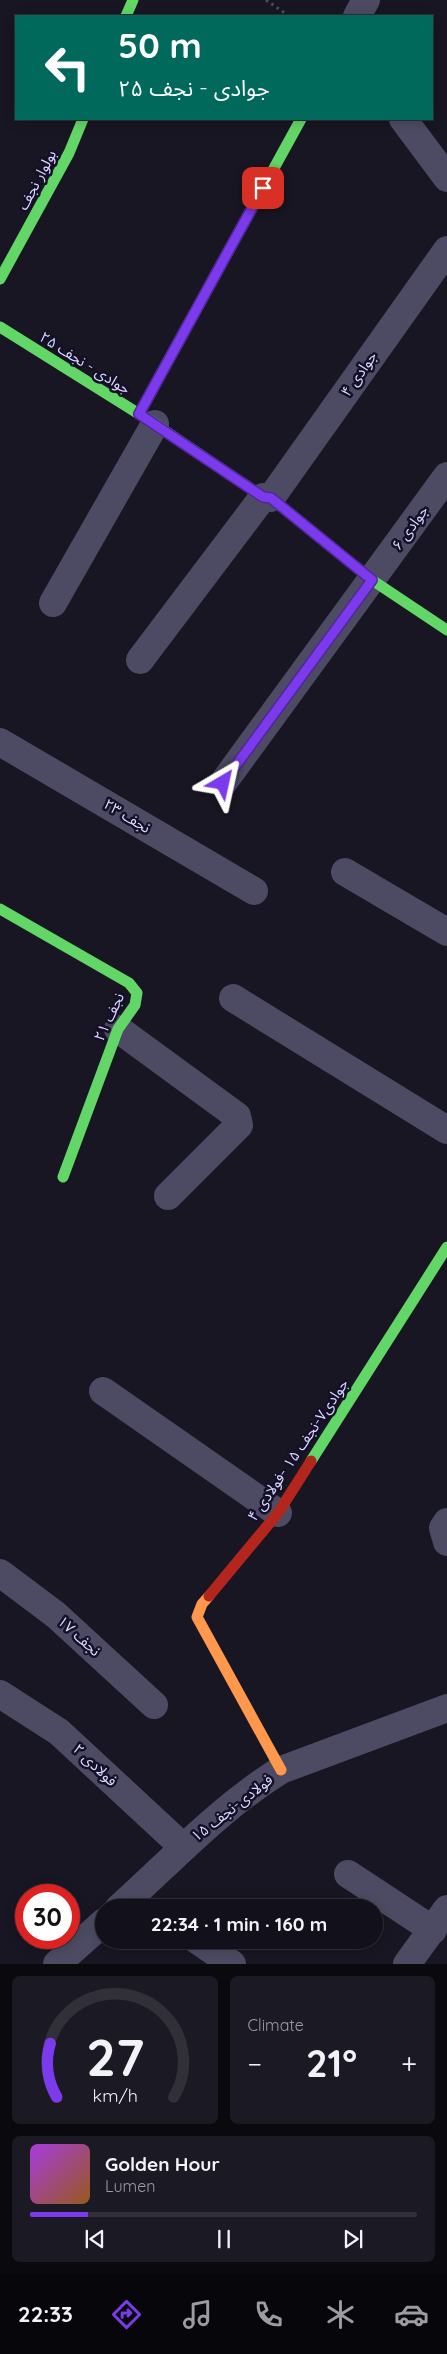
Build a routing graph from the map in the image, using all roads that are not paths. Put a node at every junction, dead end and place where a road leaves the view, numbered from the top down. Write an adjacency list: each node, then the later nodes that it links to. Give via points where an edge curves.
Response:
1 (132, 0): 3 (street)
2 (366, 0): 4 (street)
3 (126, 15)
4 (358, 15)
5 (83, 120): 10 (street, بولوار نجف, via 69,153)
6 (300, 120): 12 (street)
7 (404, 120): 8 (street)
8 (447, 178)
9 (447, 250): 14 (street, جوادی ۴)
10 (0, 279)
11 (0, 327): 12 (street, جوادی - نجف ۲۵)
12 (147, 419): 14 (street, جوادی - نجف ۲۵); 16 (street)
13 (447, 476): 15 (street, جوادی ۶)
14 (267, 498): 15 (street, جوادی - نجف ۲۵); 18 (street, جوادی ۴)
15 (372, 580): 17 (street, جوادی - نجف ۲۵); 20 (street, جوادی ۶)
16 (53, 603)
17 (447, 630)
18 (140, 660)
19 (0, 742): 22 (street, نجف ۲۳)
20 (223, 783)
21 (345, 872): 24 (street)
22 (254, 891)
23 (0, 909): 26 (street, نجف ۲۱, via 129,983 137,993 135,1005)
24 (447, 932)
25 (233, 998): 27 (street)
26 (118, 1029): 28 (street, نجف ۲۱); 29 (street, via 237,1116 239,1125)
27 (447, 1130)
28 (63, 1177)
29 (168, 1196)
30 (447, 1247): 32 (street, جوادی۷-نجف ۱۵ -فولادی ۴)
31 (102, 1392): 32 (street)
32 (278, 1512): 37 (street, جوادی۷-نجف ۱۵ -فولادی ۴, via 202,1604 197,1617)
33 (0, 1573): 35 (street, نجف ۱۷, via 56,1615)
34 (0, 1694): 38 (street, فولادی ۲, via 59,1732)
35 (154, 1704)
36 (447, 1708): 37 (street, فولادی-نجف ۱۵)
37 (282, 1770): 38 (street, فولادی-نجف ۱۵, via 259,1783)
38 (183, 1847): 40 (street, فولادی-نجف ۱۵)
39 (348, 1874): 41 (street)
40 (138, 1899)
41 (440, 1919): 46 (street)
42 (95, 1930): 44 (street)
43 (210, 1949): 45 (street)
44 (57, 1964)
45 (232, 1964)
46 (407, 1964)

